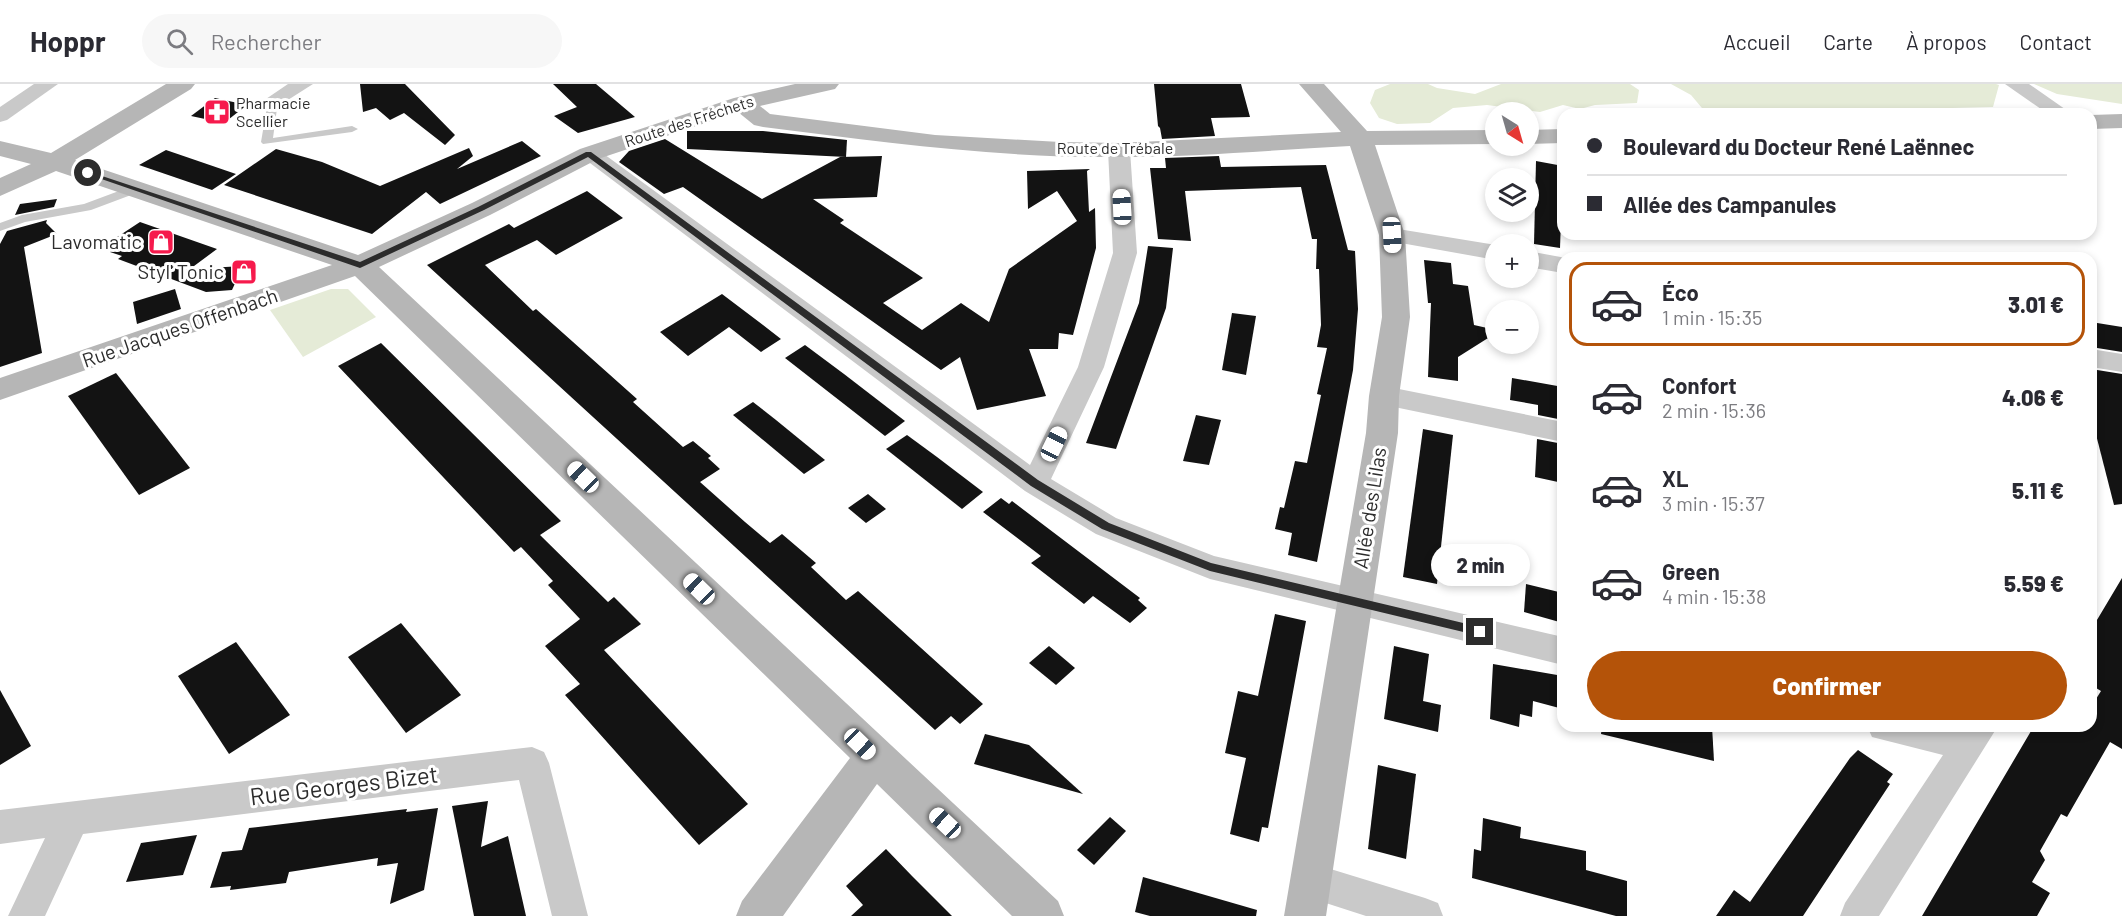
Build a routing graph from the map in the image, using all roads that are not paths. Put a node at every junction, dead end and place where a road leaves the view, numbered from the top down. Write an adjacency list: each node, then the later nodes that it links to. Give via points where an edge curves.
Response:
1 (48, 84): 12 (street)
2 (165, 84): 24 (street)
3 (183, 84): 25 (street)
4 (303, 84): 8 (street)
5 (827, 84): 9 (street, Route des Fréchets)
6 (1289, 84): 10 (street)
7 (2024, 86): 11 (street)
8 (273, 102): 15 (lane, via 267,142)
9 (742, 103): 22 (street, Route de Trébale, via 763,120 935,142); 23 (street, Route des Fréchets)
10 (1310, 106): 19 (street, via 1325,120); 20 (street)
11 (2054, 108)
12 (0, 116)
13 (2122, 121): 14 (street)
14 (2097, 122)
15 (352, 129)
16 (1557, 136): 18 (street)
17 (1485, 137): 19 (street, Route de Trébale)
18 (1539, 137)
19 (1360, 138): 20 (street, Route de Trébale); 30 (street, Allée des Lilas)
20 (1284, 144): 22 (street, Route de Trébale)
21 (0, 148): 24 (street)
22 (1119, 150): 40 (street, via 1125,253 1091,367)
23 (589, 154): 34 (street, Route des Fréchets); 40 (street)
24 (30, 155): 25 (street); 26 (street)
25 (55, 162): 27 (street); 28 (street)
26 (0, 164)
27 (0, 188)
28 (135, 189): 29 (lane, via 87,207); 34 (street)
29 (0, 227)
30 (1392, 235): 31 (street); 38 (street, Allée des Lilas, via 1396,317)
31 (1485, 251)
32 (1539, 261): 33 (street)
33 (1557, 264)
34 (360, 266): 37 (street, Rue Jacques Offenbach); 45 (street)
35 (2097, 359): 36 (street)
36 (2122, 363)
37 (0, 389)
38 (1384, 396): 39 (street); 41 (street, Allée des Lilas, via 1382,433)
39 (1557, 431)
40 (1035, 483): 41 (street, via 1106,526 1210,567)
41 (1355, 603): 42 (street); 48 (street, Allée des Lilas)
42 (1557, 650)
43 (1939, 732): 44 (street)
44 (1976, 736): 55 (street)
45 (874, 757): 51 (street); 52 (street)
46 (72, 819): 47 (street, Rue Georges Bizet); 49 (street); 50 (street, Rue Georges Bizet, via 532,763)
47 (0, 827)
48 (1311, 881): 53 (street, Allée des Lilas); 54 (street)
49 (26, 916)
50 (570, 916)
51 (757, 916)
52 (1043, 916)
53 (1305, 916)
54 (1425, 916)
55 (1858, 916)

